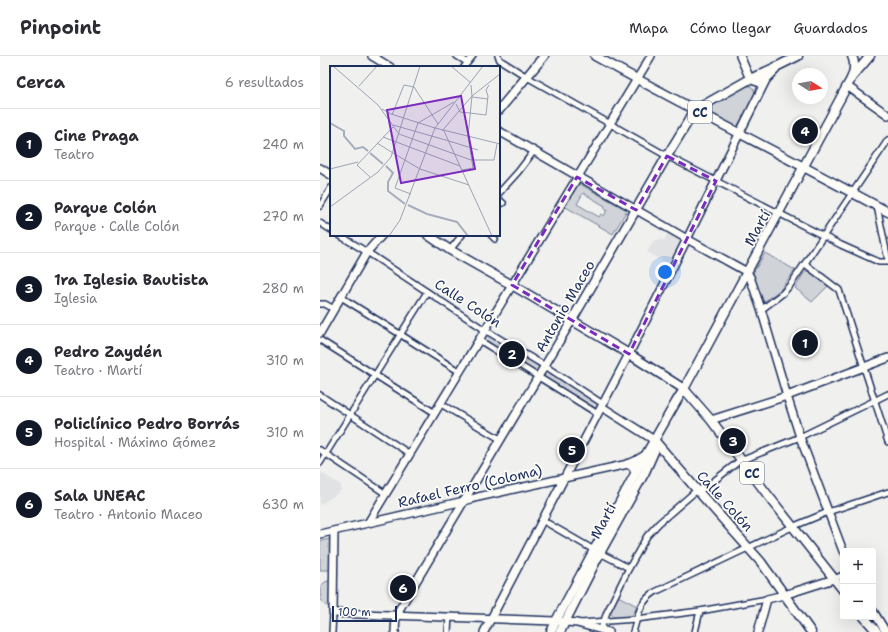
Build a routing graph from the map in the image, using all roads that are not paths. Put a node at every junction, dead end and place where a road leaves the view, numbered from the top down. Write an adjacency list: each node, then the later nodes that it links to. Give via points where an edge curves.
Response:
1 (372, 56): 13 (street)
2 (457, 56): 12 (street)
3 (472, 56): 12 (street)
4 (498, 56): 15 (street, via 500,60)
5 (544, 56): 15 (main road)
6 (595, 56): 18 (main road, CC)
7 (651, 56): 18 (street)
8 (740, 56): 17 (street)
9 (798, 56): 14 (main road, Antonio Maceo)
10 (853, 58): 11 (main road, via 859,62); 19 (main road, via 854,70)
11 (868, 58): 19 (main road)
12 (465, 65)
13 (388, 66)
14 (780, 66): 16 (main road, Antonio Maceo); 17 (main road, Antonio Maceo)
15 (527, 77): 20 (main road); 23 (street)
16 (767, 78): 17 (main road, Antonio Maceo, via 760,82); 25 (street)
17 (750, 79): 21 (main road, Antonio Maceo)
18 (637, 80): 21 (main road, CC); 23 (street)
19 (850, 83): 22 (street); 29 (main road, Martí)
20 (500, 109)
21 (695, 110): 25 (main road, CC); 28 (main road, Antonio Maceo)
22 (888, 115)
23 (610, 124): 28 (street); 32 (street)
24 (500, 132): 27 (street)
25 (740, 133): 29 (main road, CC); 33 (street)
26 (888, 140): 36 (street)
27 (534, 151): 32 (street); 35 (street)
28 (667, 156): 33 (street); 39 (main road, Antonio Maceo)
29 (805, 167): 36 (main road, CC); 41 (main road, Martí)
30 (320, 168): 31 (street)
31 (330, 173)
32 (577, 177): 39 (street); 55 (street)
33 (716, 181): 41 (street); 49 (street)
34 (330, 190): 37 (street)
35 (500, 192)
36 (852, 192): 38 (main road, CC); 48 (street)
37 (320, 206)
38 (877, 206): 40 (main road, CC); 52 (street)
39 (636, 210): 49 (street); 61 (main road, Antonio Maceo)
40 (888, 212)
41 (779, 214): 48 (street); 54 (main road, Martí)
42 (320, 223): 43 (street)
43 (330, 229)
44 (341, 236): 51 (street, Calle Colón)
45 (381, 236): 51 (street)
46 (429, 236): 50 (main road, CC)
47 (461, 236): 50 (street)
48 (823, 236): 52 (street, via 879,262); 53 (street)
49 (687, 239): 54 (street); 67 (street)
50 (450, 250): 55 (main road, CC)
51 (367, 252): 56 (street, Calle Colón); 57 (street)
52 (888, 261)
53 (804, 264): 60 (street, via 783,293); 70 (street, via 839,290)
54 (747, 272): 60 (street); 74 (main road, Martí)
55 (512, 285): 61 (main road, CC); 62 (street)
56 (427, 292): 62 (street, Calle Colón); 64 (street)
57 (340, 297): 59 (street); 64 (street)
58 (320, 304): 59 (street)
59 (334, 309): 63 (street)
60 (761, 310): 77 (street)
61 (572, 320): 67 (main road, CC); 69 (street, Antonio Maceo)
62 (485, 330): 66 (street); 69 (street, Calle Colón)
63 (320, 333)
64 (400, 335): 71 (street); 72 (street)
65 (320, 340): 72 (street)
66 (479, 340): 71 (street); 73 (street, Calle Colón)
67 (629, 354): 74 (main road, CC); 80 (street)
68 (888, 358): 70 (street)
69 (545, 366): 73 (street, Antonio Maceo); 80 (street, Calle Colón)
70 (863, 368): 77 (street); 78 (street)
71 (460, 372): 79 (street)
72 (375, 375): 81 (street); 83 (street)
73 (538, 377): 82 (street, Calle Colón); 86 (street, Antonio Maceo)
74 (684, 389): 84 (main road, CC); 88 (main road, Martí)
75 (888, 394): 78 (street)
76 (320, 395): 83 (street)
77 (787, 396): 84 (street); 85 (street)
78 (875, 401): 85 (street); 87 (street)
79 (441, 404): 81 (street); 86 (street)
80 (603, 406): 82 (street); 88 (street, Calle Colón)
81 (435, 413): 91 (street)
82 (598, 414): 96 (street)
83 (350, 415): 90 (street); 91 (street)
84 (711, 420): 92 (main road, CC)
85 (800, 438): 92 (street); 105 (street)
86 (500, 439): 97 (street, Antonio Maceo)
87 (888, 442)
88 (657, 446): 94 (main road, Martí); 95 (main road, Martí); 98 (main road, Calle Colón)
89 (320, 450): 90 (street)
90 (326, 454): 93 (street); 100 (street)
91 (410, 454): 100 (street)
92 (742, 461): 98 (street, via 705,488); 110 (main road, CC)
93 (320, 463)
94 (634, 463): 95 (main road); 96 (street, Rafael Ferro (Coloma)); 115 (main road, Martí, via 636,472)
95 (644, 472): 115 (main road, Martí)
96 (565, 478): 101 (street, Rafael Ferro (Coloma)); 108 (street)
97 (472, 487): 101 (street, via 473,493); 102 (street, Antonio Maceo)
98 (697, 490): 113 (main road, Calle Colón); 116 (street, via 658,522)
99 (888, 492): 105 (street)
100 (386, 494): 104 (street)
101 (478, 497): 102 (street, Rafael Ferro (Coloma))
102 (464, 501): 103 (street, Rafael Ferro (Coloma)); 106 (street, Antonio Maceo)
103 (447, 505): 106 (street, via 451,506); 107 (street, Rafael Ferro (Coloma))
104 (378, 507): 107 (street, via 378,512); 109 (street)
105 (828, 512): 110 (street); 114 (street)
106 (456, 514): 125 (street, Antonio Maceo)
107 (385, 519): 109 (street, Rafael Ferro (Coloma))
108 (542, 520): 115 (street); 128 (street)
109 (368, 523): 111 (street, Rafael Ferro (Coloma))
110 (792, 527): 113 (street); 118 (main road, CC)
111 (334, 531): 112 (street, Rafael Ferro (Coloma)); 124 (street)
112 (320, 534)
113 (749, 548): 120 (main road, Calle Colón); 129 (street, via 651,594 641,605)
114 (842, 548)
115 (597, 551): 116 (street); 130 (main road, Martí)
116 (628, 568): 123 (street)
117 (840, 576): 118 (street)
118 (834, 579): 119 (main road, CC); 120 (street)
119 (840, 586)
120 (784, 595): 121 (street); 146 (main road, Calle Colón)
121 (767, 599): 122 (street); 145 (street)
122 (700, 611): 129 (street); 144 (street)
123 (607, 612): 131 (street, via 607,616); 133 (street)
124 (333, 613): 125 (street); 136 (street)
125 (396, 616): 127 (street); 137 (street, Antonio Maceo)
126 (876, 616): 148 (street)
127 (449, 618): 128 (street); 138 (street)
128 (490, 619): 130 (street); 139 (street)
129 (636, 619): 131 (street); 143 (street)
130 (559, 620): 134 (street); 140 (main road); 141 (main road)
131 (612, 620): 133 (street)
132 (867, 620): 147 (main road)
133 (603, 621): 134 (street); 135 (street)
134 (577, 623): 135 (street)
135 (601, 629): 142 (street)
136 (332, 632)
137 (395, 632)
138 (448, 632)
139 (484, 632)
140 (551, 632)
141 (560, 632)
142 (609, 632)
143 (633, 632)
144 (695, 632)
145 (758, 632)
146 (811, 632)
147 (877, 632)
148 (886, 632)

